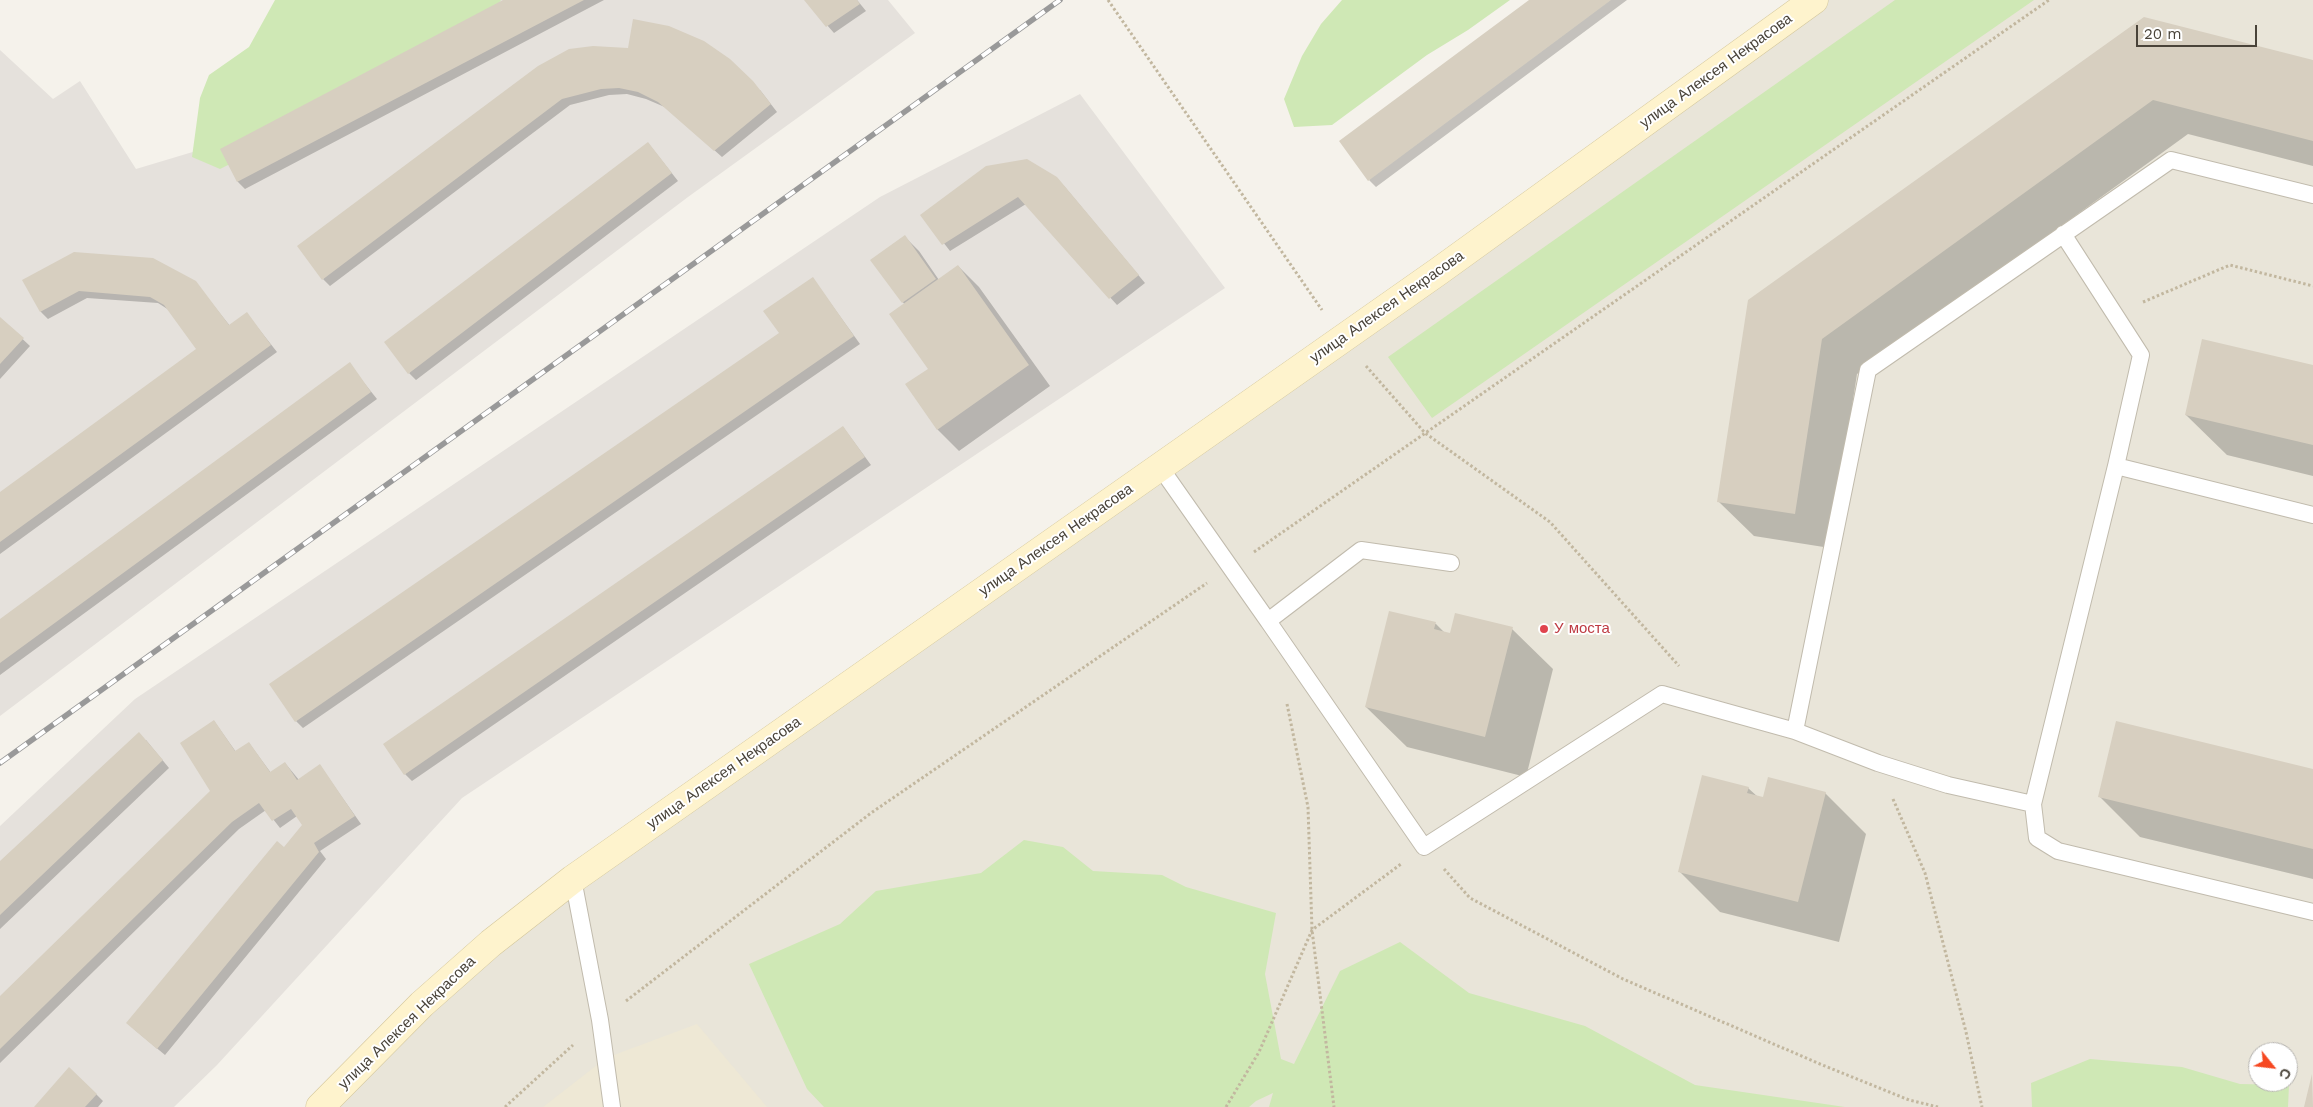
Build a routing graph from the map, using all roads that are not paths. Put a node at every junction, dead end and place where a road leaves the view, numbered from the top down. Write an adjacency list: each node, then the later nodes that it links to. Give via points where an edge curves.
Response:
1 (1814, 0): 5 (street, улица Алексея Некрасова, via 1439,271)
2 (2313, 195): 3 (lane, via 2171,160)
3 (2063, 234): 4 (lane, via 2141,355); 9 (lane, via 1868,370)
4 (2116, 466): 6 (lane); 10 (lane)
5 (1160, 467): 8 (lane); 11 (street, улица Алексея Некрасова)
6 (2313, 516)
7 (1451, 563): 8 (lane, via 1361,550)
8 (1268, 621): 9 (lane, via 1424,847 1662,694)
9 (1795, 731): 10 (lane, via 1878,763 1948,785)
10 (2034, 804): 12 (lane, via 2038,838 2058,851)
11 (573, 878): 13 (street, улица Алексея Некрасова, via 422,1004); 14 (lane, via 600,1020)
12 (2313, 912)
13 (320, 1107)
14 (612, 1107)

